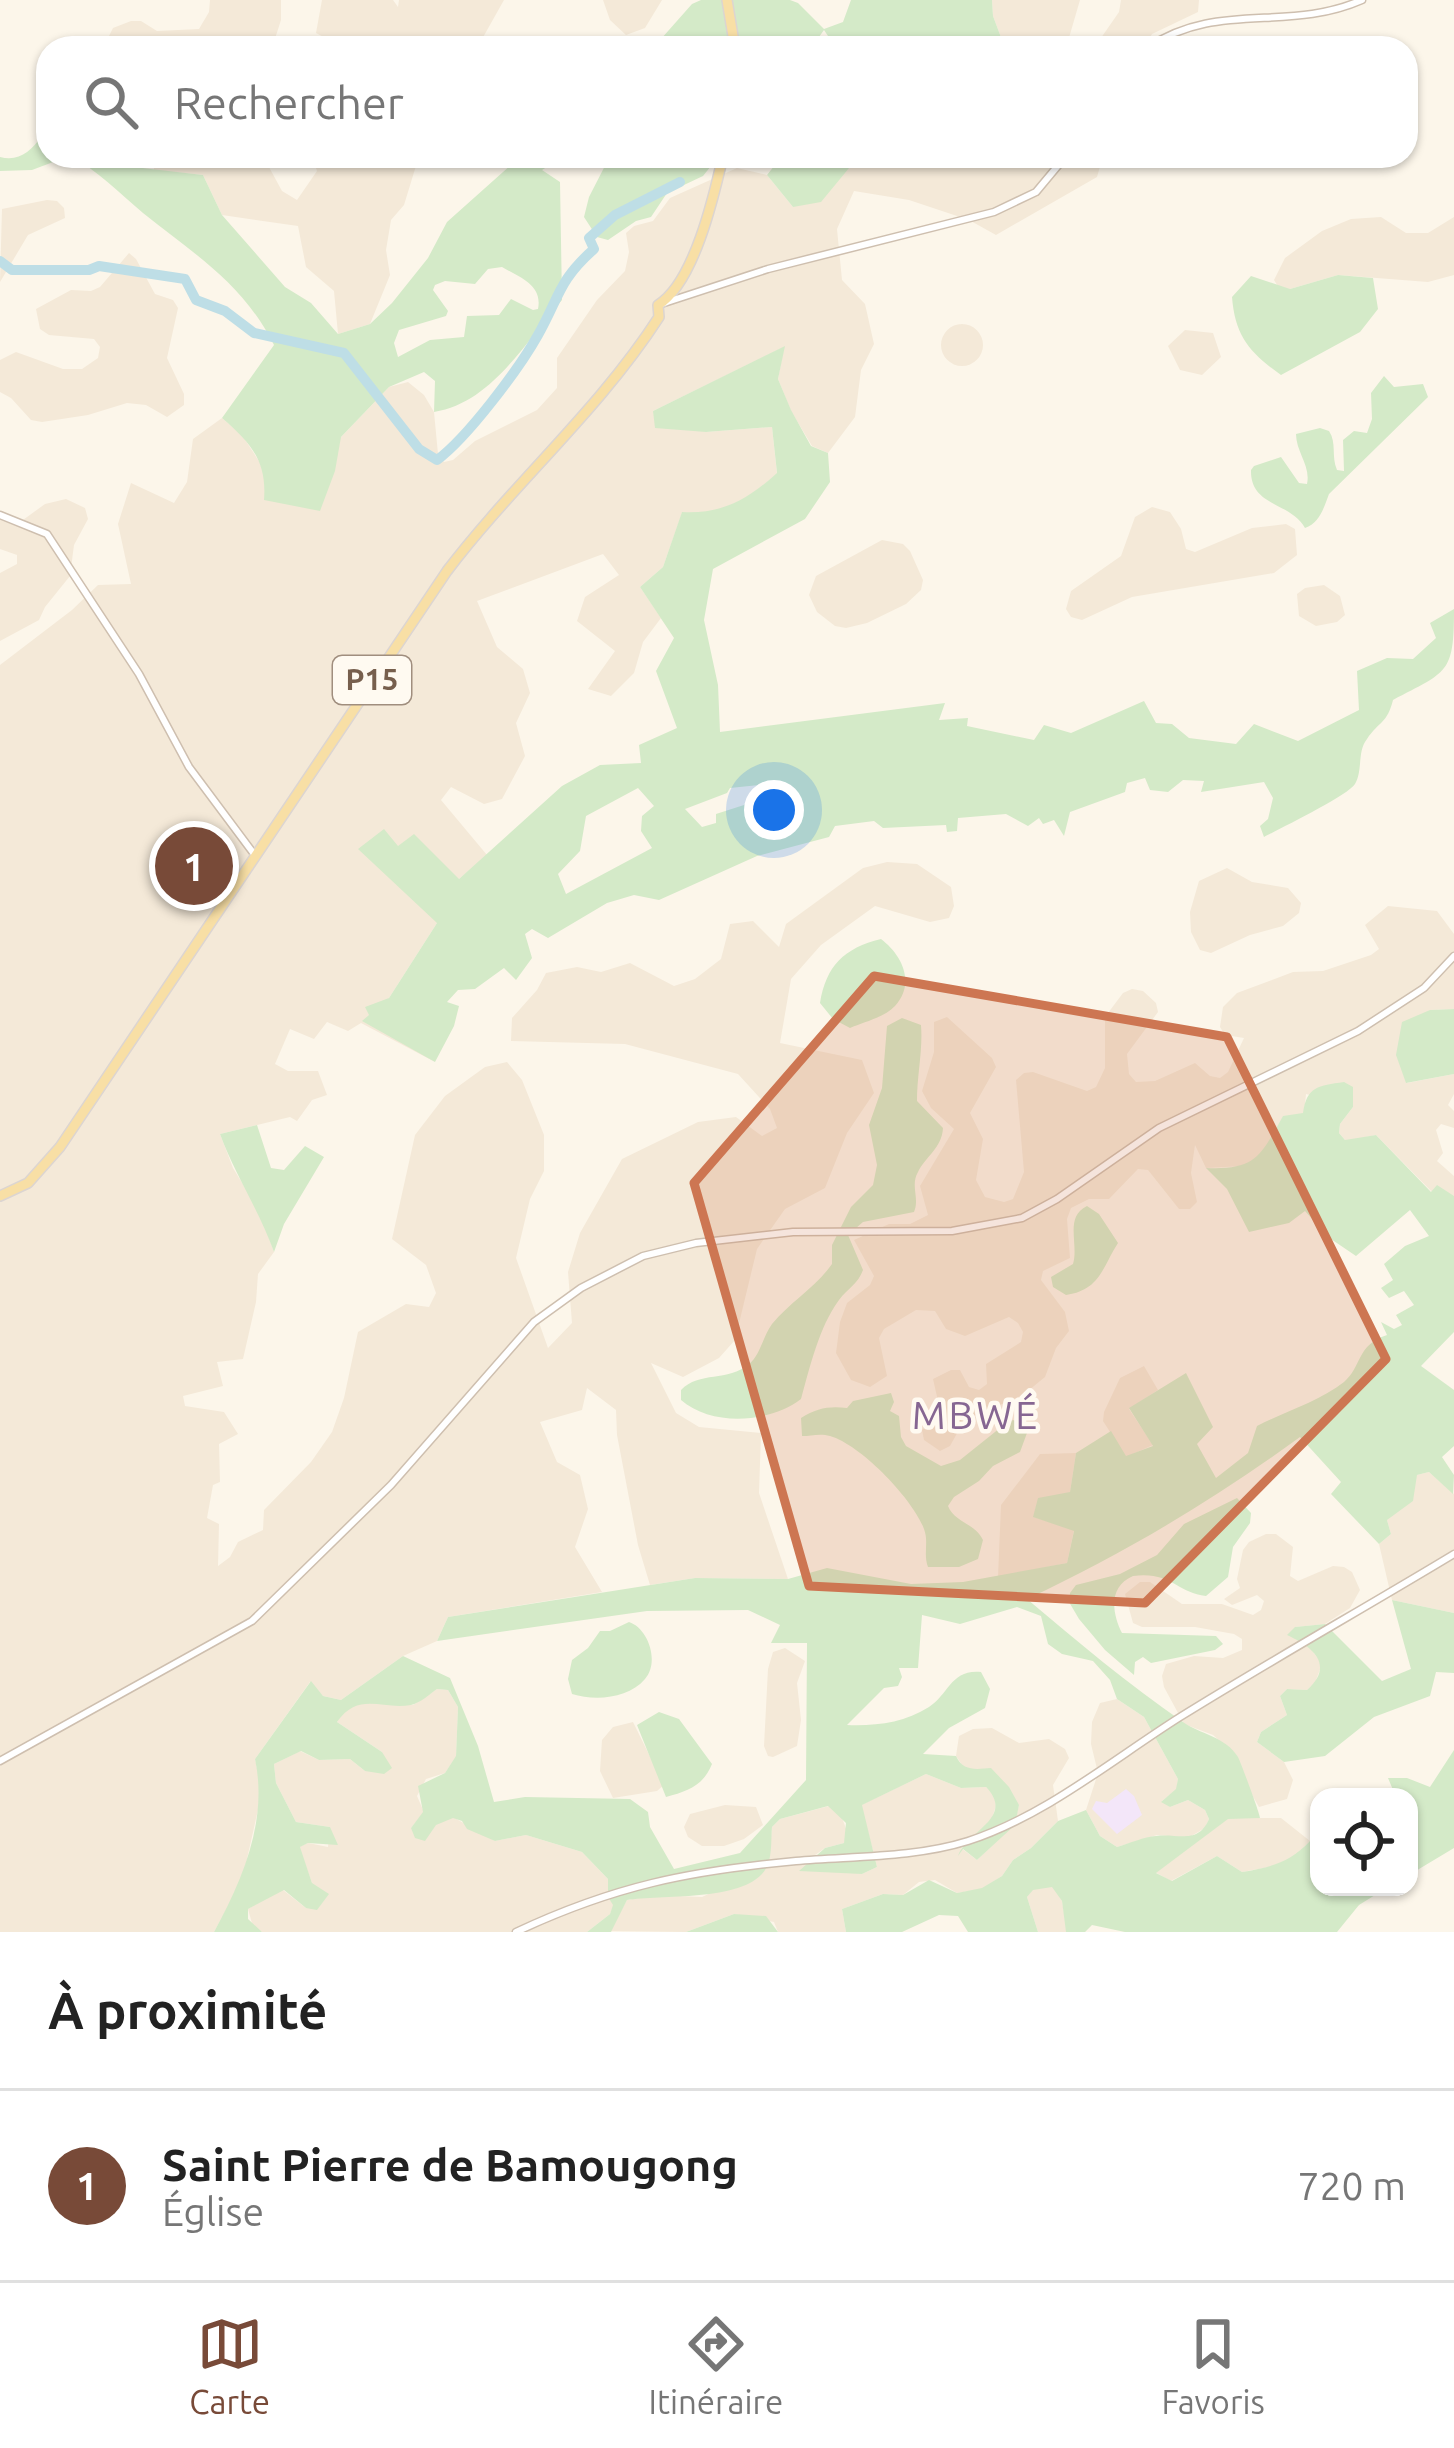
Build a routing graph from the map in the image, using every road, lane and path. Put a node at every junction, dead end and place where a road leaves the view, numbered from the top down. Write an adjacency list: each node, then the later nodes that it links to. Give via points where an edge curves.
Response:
1 (727, 0): 5 (main road)
2 (1362, 0): 3 (street, via 1329,9)
3 (1266, 6)
4 (1186, 17): 6 (street)
5 (733, 36)
6 (1162, 36)
7 (719, 168): 9 (main road, P15, via 694,249)
8 (1056, 168): 9 (street, via 1036,192 994,212)
9 (658, 305): 11 (main road, P15, via 659,317 617,376 447,571)
10 (0, 515): 11 (street, via 47,534 189,767)
11 (254, 854): 13 (main road, P15, via 60,1147 28,1183)
12 (1454, 956): 15 (street, via 1424,988 1358,1031 1150,1132 1022,1218 952,1231 793,1232 697,1243 638,1258 581,1288 534,1322 391,1485 252,1621)
13 (0, 1196)
14 (1454, 1554): 16 (street, via 993,1832 935,1848 658,1880)
15 (0, 1761)
16 (516, 1932)

